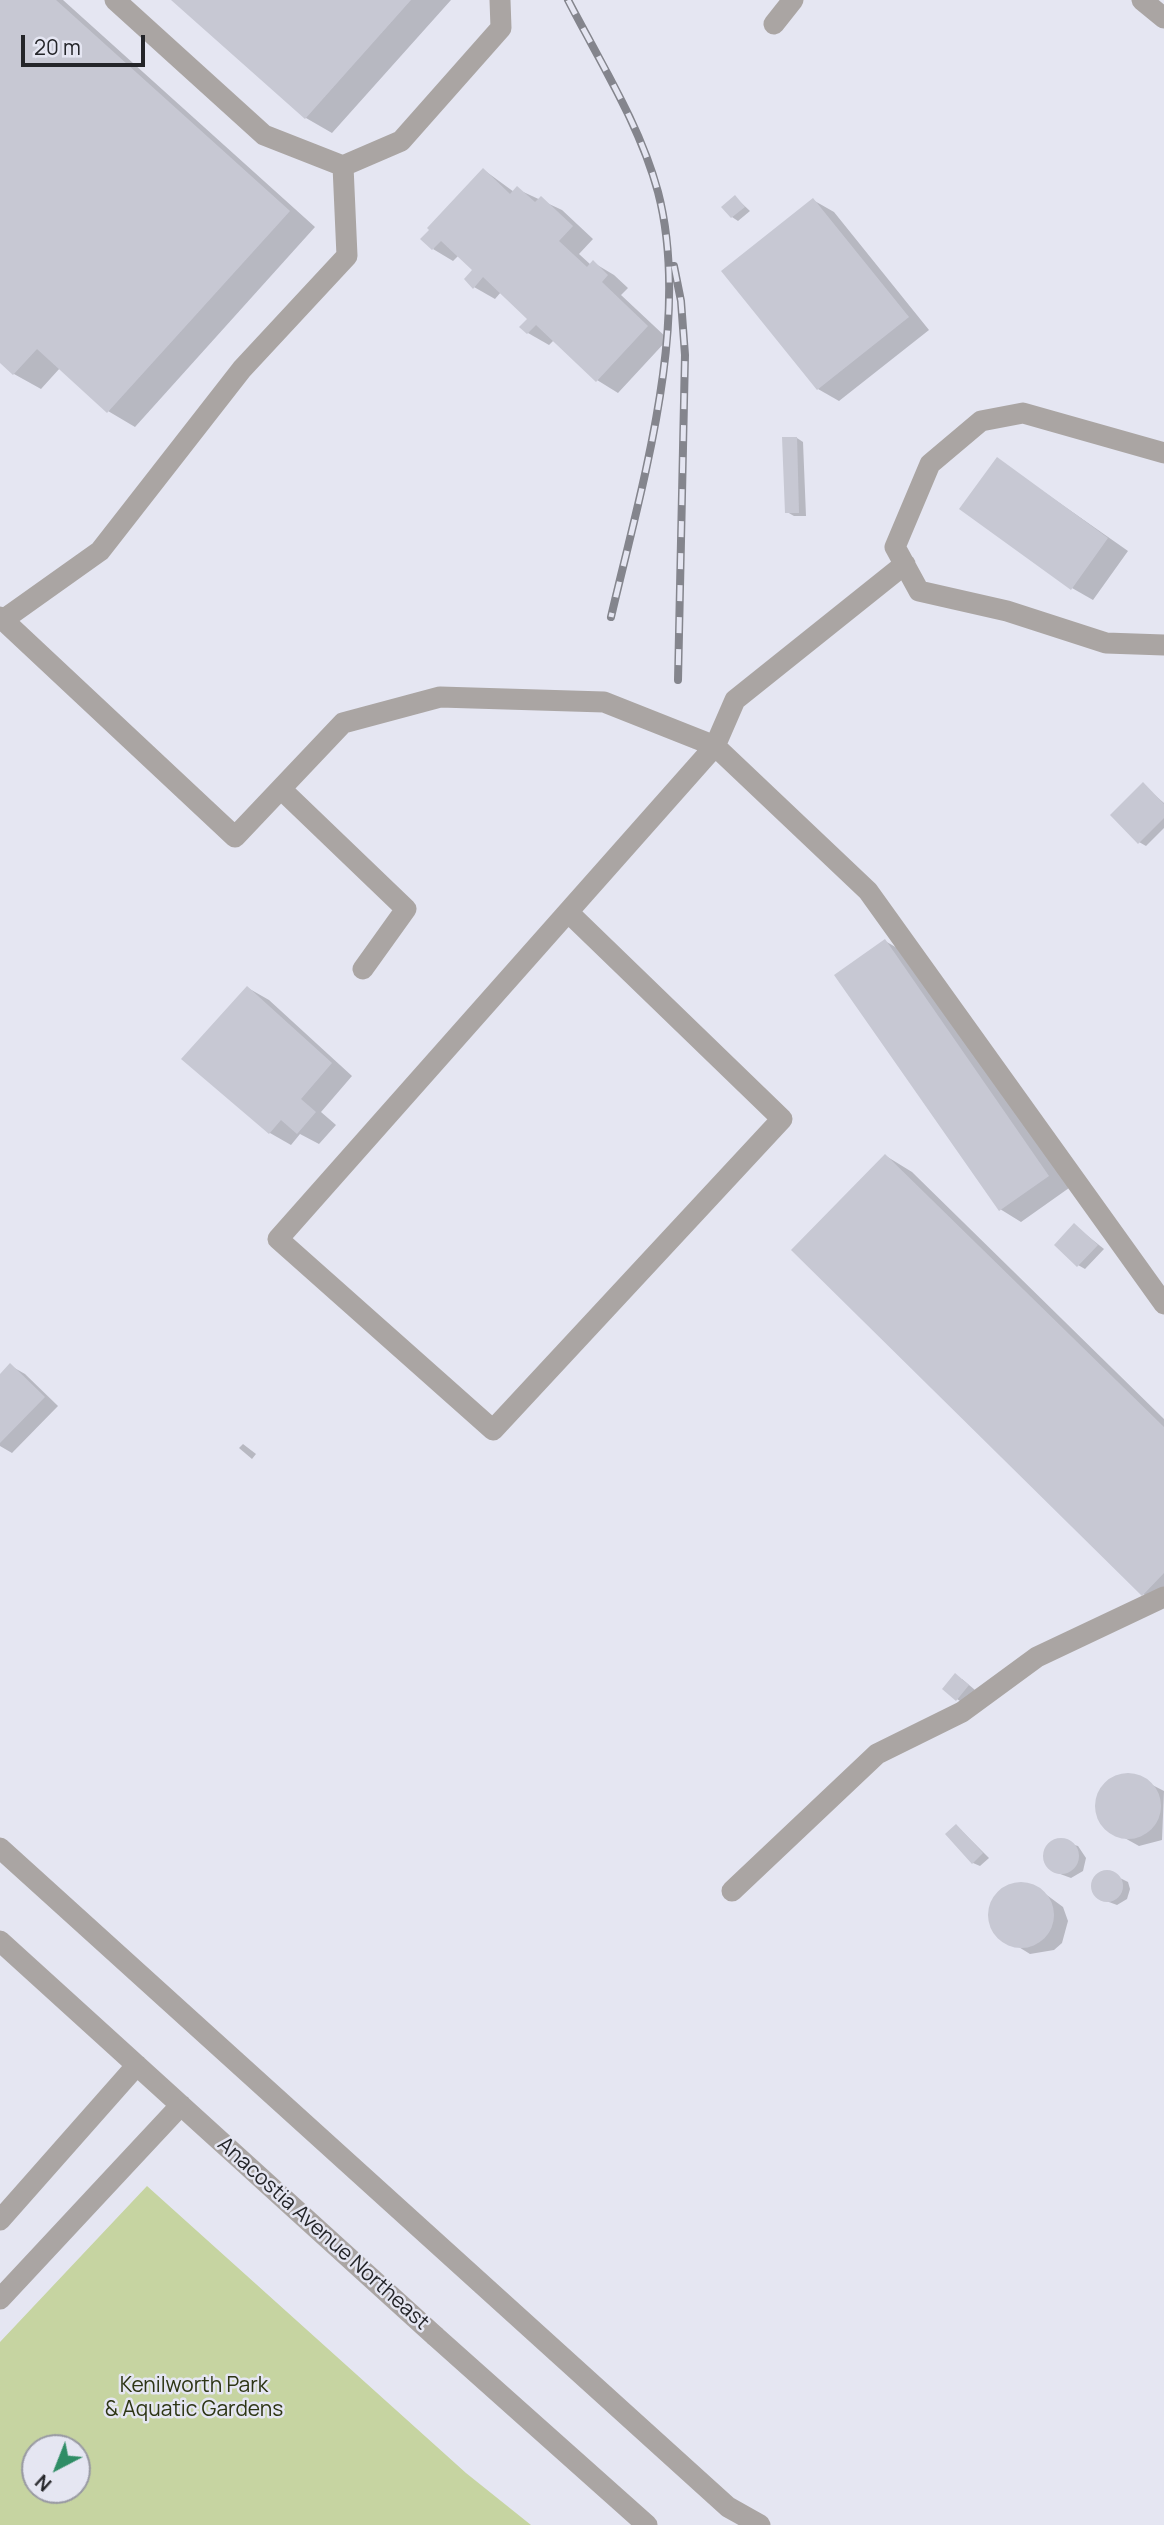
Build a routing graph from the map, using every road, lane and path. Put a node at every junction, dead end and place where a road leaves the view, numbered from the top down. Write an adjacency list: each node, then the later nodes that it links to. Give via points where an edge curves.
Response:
1 (114, 0): 7 (street, via 264,135)
2 (500, 0): 7 (street, via 501,28 401,141)
3 (793, 0): 6 (street)
4 (1142, 0): 5 (street)
5 (1164, 18)
6 (774, 24)
7 (343, 166): 10 (street, via 347,256 242,369 100,551)
8 (1164, 453): 9 (street, via 1023,413 981,421 930,464 894,547)
9 (905, 564): 11 (street, via 919,591 1007,611 1107,643); 12 (street, via 735,701)
10 (2, 619): 13 (street, via 235,837)
11 (1164, 645)
12 (715, 746): 13 (street, via 604,702 440,697 343,723); 14 (street); 16 (street, via 868,891)
13 (281, 789): 15 (street, via 406,909)
14 (568, 912): 14 (street, via 278,1239 493,1430 782,1119)
15 (363, 969)
16 (1164, 1304)
17 (1164, 1597): 19 (street, via 1037,1657 962,1712 877,1754)
18 (0, 1848): 26 (street, via 728,2507)
19 (732, 1891)
20 (0, 1941): 21 (street, Anacostia Avenue Northeast)
21 (137, 2065): 22 (street, Anacostia Avenue Northeast); 23 (street)
22 (181, 2105): 24 (street); 25 (street, Anacostia Avenue Northeast)
23 (0, 2220)
24 (0, 2299)
25 (647, 2525)
26 (760, 2525)

